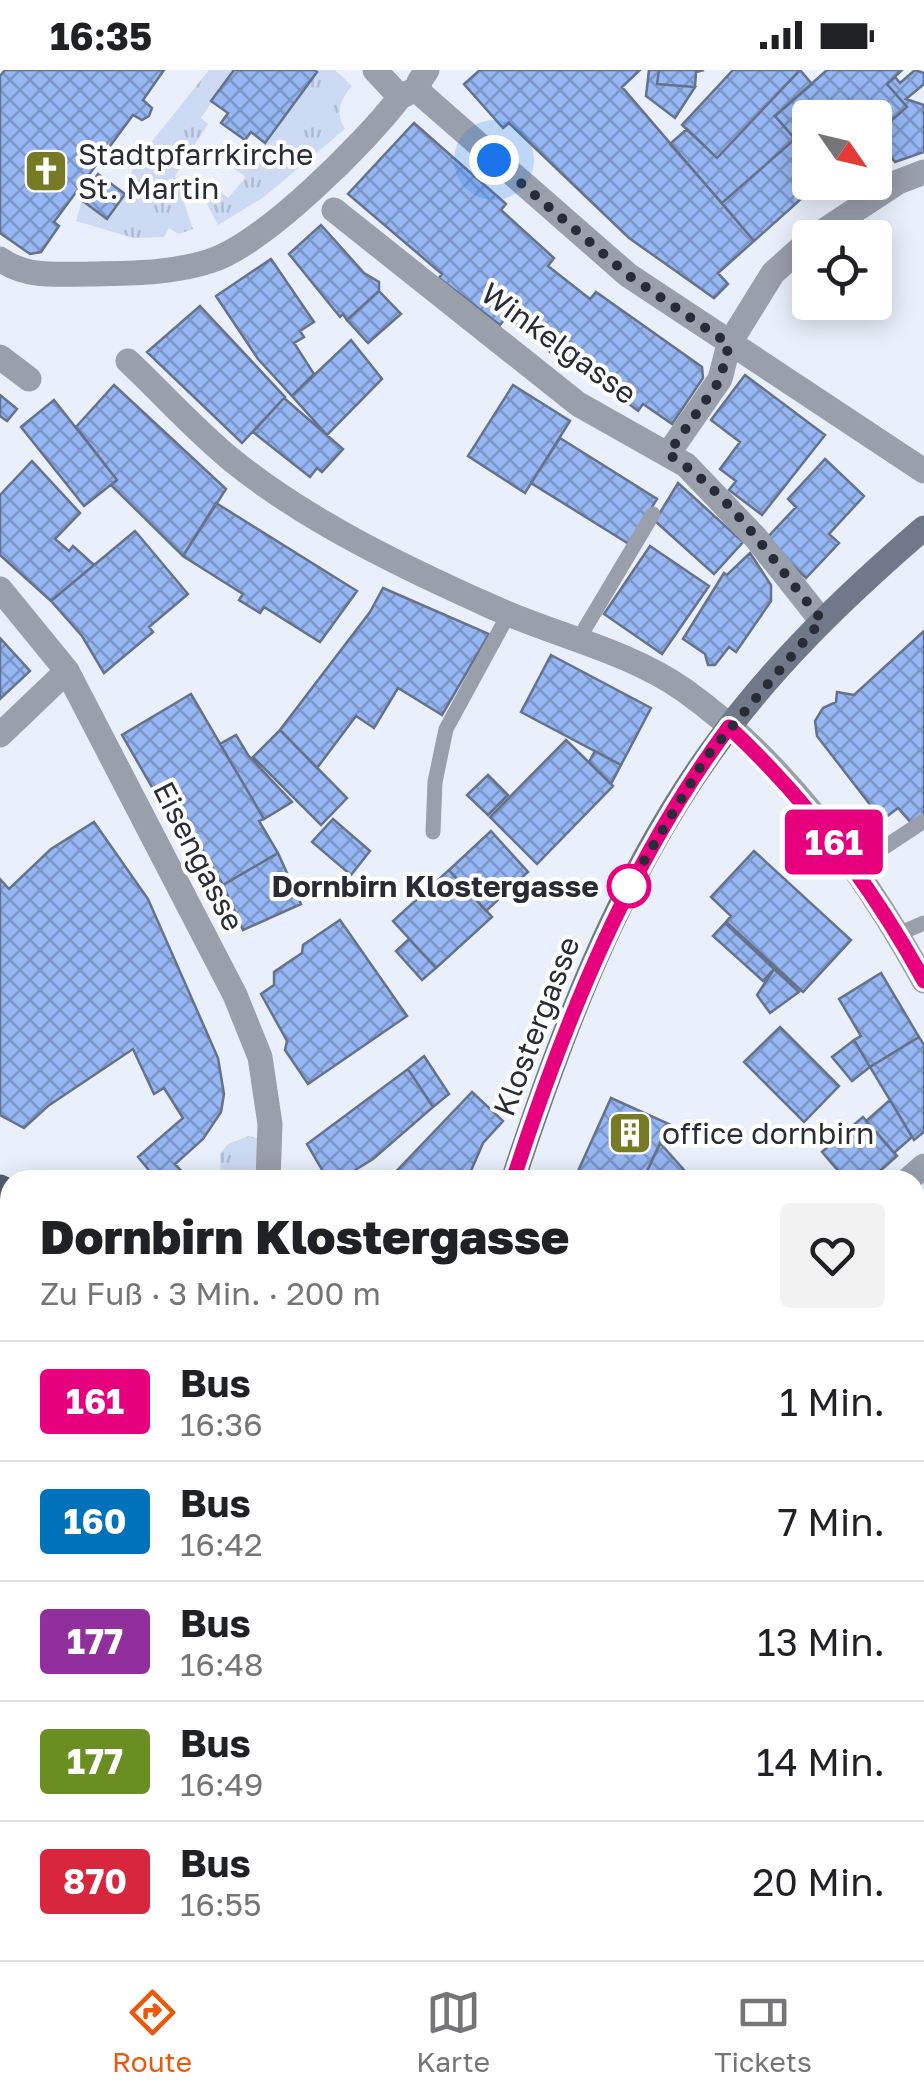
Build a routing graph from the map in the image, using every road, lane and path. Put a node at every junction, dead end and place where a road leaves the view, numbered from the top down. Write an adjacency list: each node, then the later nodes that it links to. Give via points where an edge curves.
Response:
1 (375, 70): 2 (street)
2 (417, 82): 7 (street, via 333,173 212,261 143,274 52,274 18,271); 8 (street, via 420,93 468,137 628,275)
3 (924, 172): 5 (street)
4 (334, 210): 12 (street, Winkelgasse, via 578,404)
5 (841, 220)
6 (792, 257): 8 (street, via 773,274)
7 (0, 259)
8 (729, 344): 12 (street, via 720,380); 13 (street)
9 (0, 357): 11 (street)
10 (128, 362): 17 (street, via 234,462 383,558)
11 (29, 379)
12 (668, 454): 18 (street, Winkelgasse, via 756,538)
13 (924, 470)
14 (653, 514): 19 (lane)
15 (924, 528): 18 (street, Klostergasse)
16 (0, 589): 20 (street, Eisengasse)
17 (508, 615): 19 (street); 24 (lane, via 446,730 434,782)
18 (822, 620): 21 (street, Klostergasse)
19 (578, 640): 21 (street, via 682,688)
20 (68, 671): 22 (street); 29 (street, Eisengasse, via 235,995 260,1057 270,1124)
21 (729, 727): 25 (street, via 810,811); 30 (street, Klostergasse, via 628,887 586,978)
22 (0, 735)
23 (924, 821): 25 (lane)
24 (433, 832)
25 (853, 868): 27 (street)
26 (924, 923): 27 (lane)
27 (898, 934): 28 (street)
28 (924, 981)
29 (268, 1170)
30 (517, 1170)

